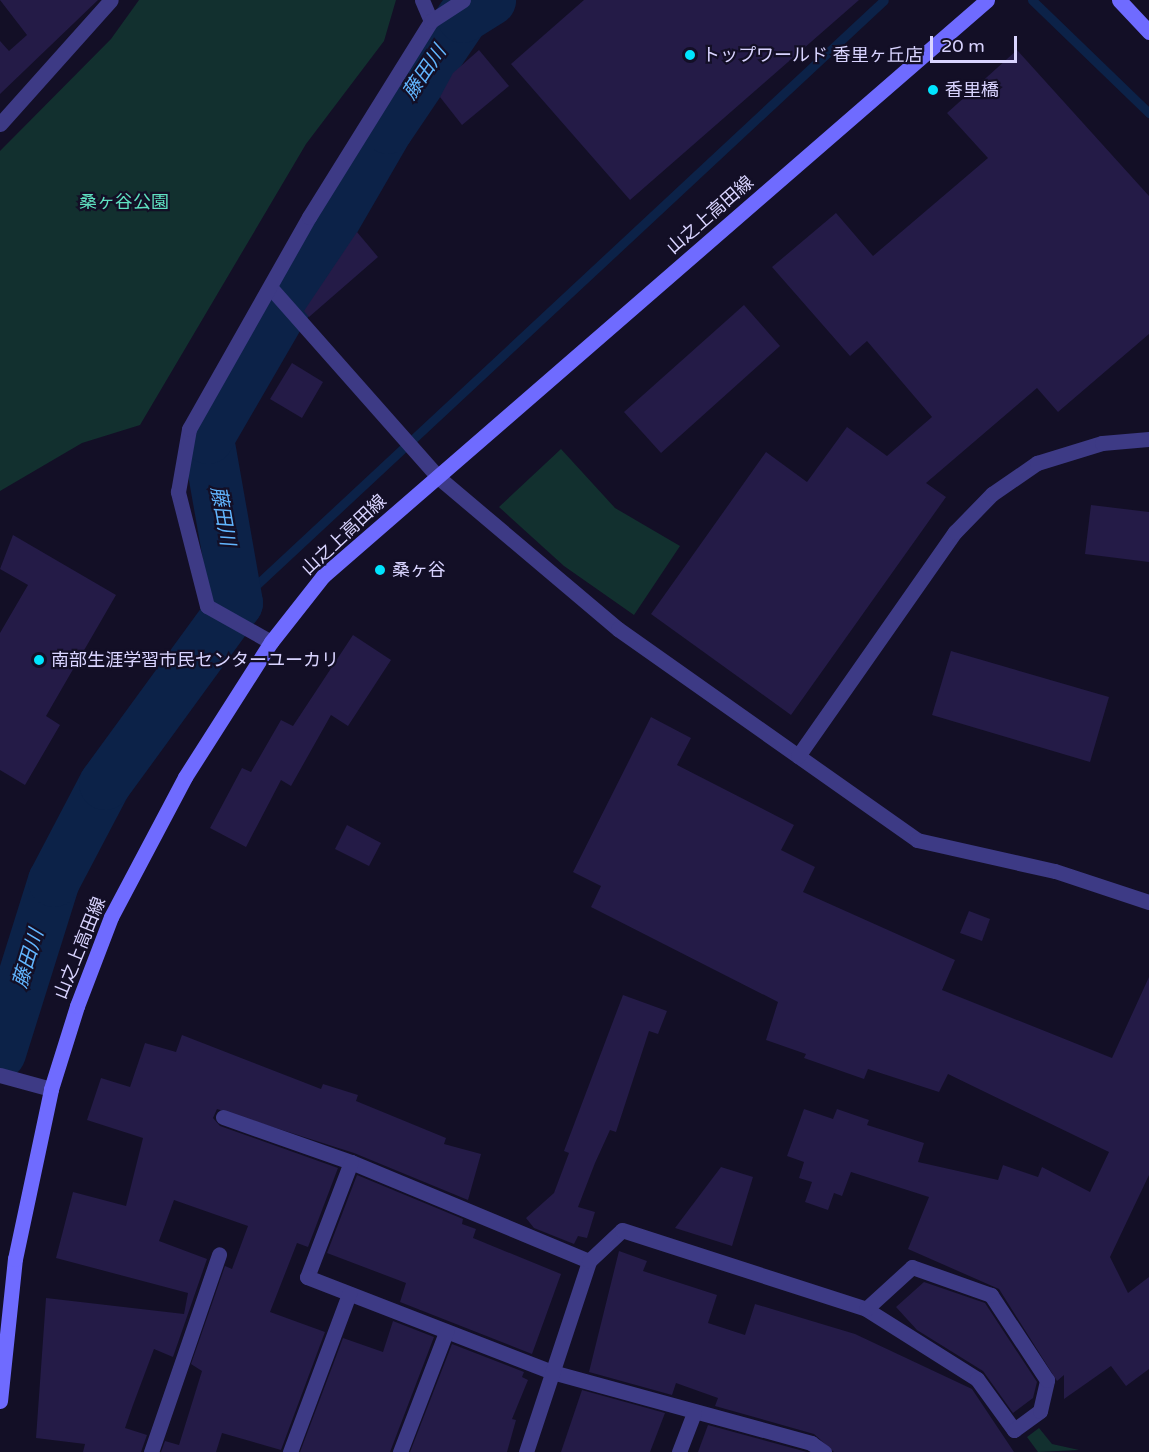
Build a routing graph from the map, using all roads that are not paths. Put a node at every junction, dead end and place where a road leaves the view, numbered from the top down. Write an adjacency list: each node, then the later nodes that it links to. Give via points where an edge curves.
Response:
1 (111, 0): 8 (street)
2 (422, 0): 6 (street)
3 (463, 0): 6 (street)
4 (987, 0): 11 (street, 山之上高田線)
5 (1119, 0): 7 (street)
6 (431, 21): 9 (street)
7 (1149, 32)
8 (0, 124)
9 (270, 287): 11 (street); 12 (street, via 189,429 178,492 207,606)
10 (1149, 439): 13 (street, via 1102,443 1037,463 992,494 955,532)
11 (438, 477): 12 (street, 山之上高田線, via 323,576); 13 (street, via 618,629)
12 (271, 642): 16 (street, 山之上高田線, via 185,777 111,917)
13 (798, 756): 14 (street, via 916,840 1055,871)
14 (1149, 902)
15 (0, 1075): 16 (street)
16 (51, 1089): 25 (street, 山之上高田線, via 15,1259)
17 (223, 1117): 18 (street)
18 (351, 1162): 20 (street); 21 (street, via 307,1277)
19 (219, 1254): 28 (street)
20 (588, 1261): 22 (street, via 622,1230); 24 (street)
21 (349, 1294): 23 (street); 29 (street)
22 (866, 1309): 22 (street, via 977,1378 1014,1430 1040,1411 1047,1380 991,1295 912,1267)
23 (446, 1332): 24 (street); 30 (street)
24 (552, 1372): 26 (street); 31 (street)
25 (0, 1401)
26 (694, 1413): 27 (street); 32 (street)
27 (814, 1449)
28 (151, 1452)
29 (290, 1452)
30 (400, 1452)
31 (526, 1452)
32 (679, 1452)

